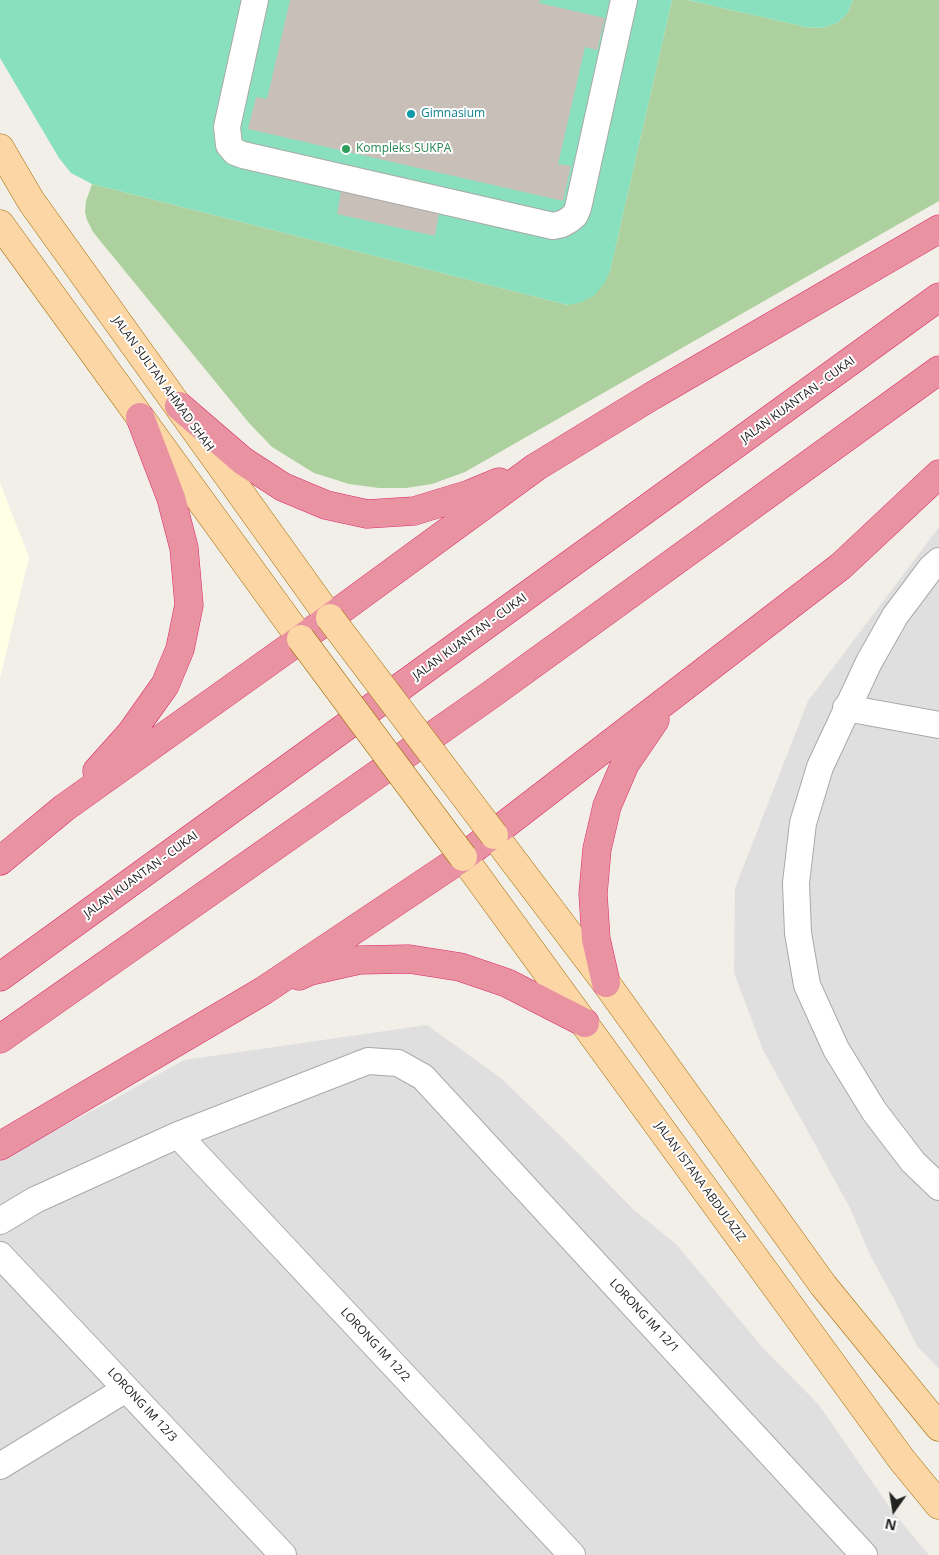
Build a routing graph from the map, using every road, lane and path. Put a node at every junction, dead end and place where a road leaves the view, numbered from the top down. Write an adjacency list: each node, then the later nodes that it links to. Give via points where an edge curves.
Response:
1 (255, 0): 2 (street, via 227,127 229,145 235,152 553,226 569,220 578,208)
2 (624, 0)
3 (0, 148): 8 (main road, JALAN SULTAN AHMAD SHAH, via 31,201)
4 (0, 224): 9 (main road)
5 (939, 229): 10 (highway)
6 (939, 297): 22 (highway, JALAN KUANTAN - CUKAI)
7 (939, 370): 26 (highway, via 489,696)
8 (179, 406): 10 (highway, via 243,461 283,487 326,505 367,514 414,511 470,494); 13 (main road, JALAN SULTAN AHMAD SHAH)
9 (140, 417): 14 (main road); 18 (highway, via 171,498 184,548 189,605 180,649 165,685 131,733)
10 (536, 467): 13 (highway)
11 (939, 474): 15 (highway, via 841,566)
12 (939, 561): 16 (street, via 895,616)
13 (330, 618): 14 (highway); 19 (main road, JALAN SULTAN AHMAD SHAH, bridge)
14 (301, 639): 18 (highway); 20 (main road, JALAN ISTANA ABDULAZIZ, bridge)
15 (678, 692): 19 (highway); 23 (highway, via 649,726 625,764 608,806 597,849 593,894 596,939)
16 (846, 708): 17 (street); 29 (street, via 820,767 803,823 796,883 798,933 807,985 836,1049 874,1111 913,1162)
17 (939, 725)
18 (64, 808): 21 (highway)
19 (494, 835): 20 (highway); 23 (main road)
20 (463, 857): 24 (highway); 25 (main road, JALAN ISTANA ABDULAZIZ)
21 (0, 861)
22 (0, 977)
23 (606, 983): 33 (main road, via 823,1285)
24 (263, 991): 25 (highway, via 310,971 359,960 409,959 460,967 507,983); 28 (highway)
25 (585, 1023): 35 (main road, JALAN ISTANA ABDULAZIZ, via 902,1460)
26 (0, 1039)
27 (178, 1136): 30 (street, LORONG IM 12/1, via 35,1200); 37 (street, LORONG IM 12/2); 38 (street, LORONG IM 12/1, via 368,1061 398,1063 423,1077)
28 (0, 1146)
29 (939, 1187)
30 (0, 1221)
31 (0, 1255): 32 (street, LORONG IM 12/3)
32 (126, 1389): 34 (street); 36 (street, LORONG IM 12/3)
33 (939, 1427)
34 (0, 1466)
35 (939, 1505)
36 (283, 1555)
37 (572, 1555)
38 (864, 1555)

